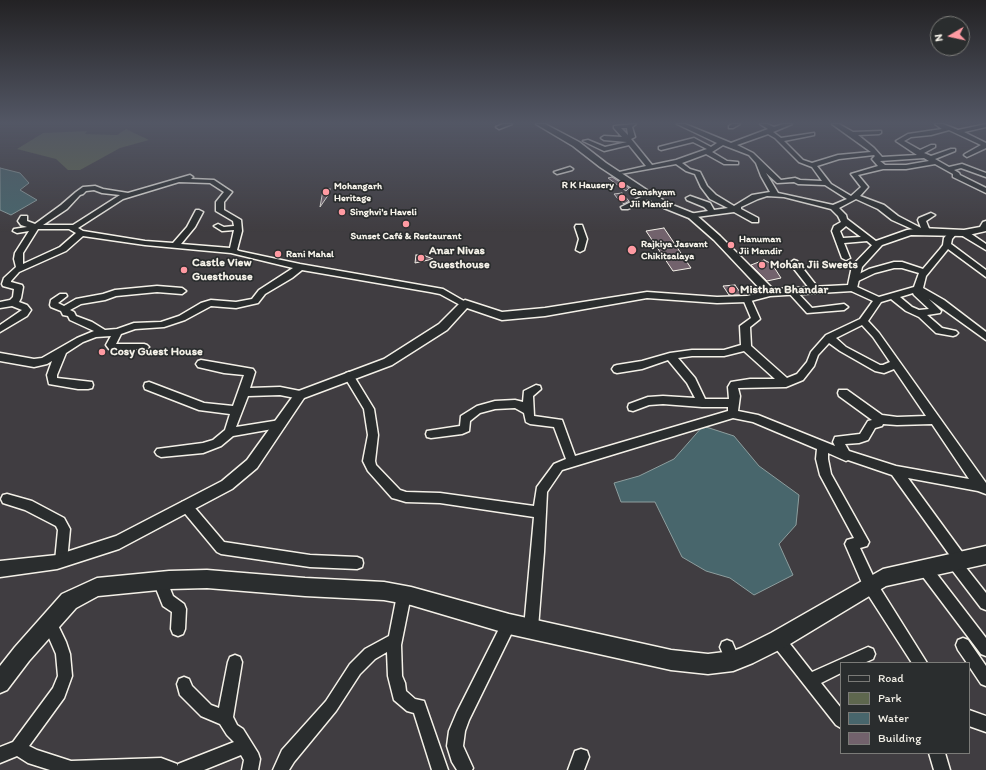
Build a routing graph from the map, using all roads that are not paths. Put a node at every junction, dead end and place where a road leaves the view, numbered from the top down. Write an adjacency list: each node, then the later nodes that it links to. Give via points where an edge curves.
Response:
1 (598, 160): 19 (street)
2 (643, 160): 15 (street)
3 (683, 160): 11 (street)
4 (722, 160): 12 (street, via 726,163)
5 (757, 160): 23 (street, via 779,182 795,180); 25 (street)
6 (800, 160): 13 (street)
7 (828, 160): 13 (street)
8 (878, 160): 14 (street)
9 (922, 160): 14 (street, via 906,167)
10 (931, 160): 17 (street)
11 (677, 162): 15 (street); 32 (street, via 698,173 704,187 713,197)
12 (736, 163)
13 (812, 165): 23 (street)
14 (883, 167): 28 (street, via 854,174 865,187)
15 (650, 168): 19 (street)
16 (570, 169): 18 (street)
17 (948, 169): 20 (street, via 962,166); 24 (street, via 957,174 955,176)
18 (557, 172)
19 (617, 174): 27 (street)
20 (986, 175)
21 (190, 177): 22 (street)
22 (178, 180): 26 (street); 43 (street, via 212,180 225,189 228,192 220,202 220,211 237,220)
23 (827, 183): 28 (street)
24 (986, 191)
25 (775, 194): 31 (street); 32 (street, via 756,197 738,206)
26 (129, 195): 40 (street, via 95,188 83,189 64,207); 45 (street, via 120,197)
27 (650, 196): 30 (street); 36 (street)
28 (853, 197): 31 (street); 47 (street, via 881,207 898,220)
29 (690, 198): 34 (street, via 707,205)
30 (625, 207)
31 (834, 207): 39 (street)
32 (737, 210): 34 (street); 38 (street)
33 (199, 212): 54 (street)
34 (712, 212): 36 (street)
35 (932, 215): 47 (street, via 922,220)
36 (692, 216): 69 (street)
37 (24, 218): 40 (street, via 24,223)
38 (755, 220)
39 (846, 222): 50 (street); 51 (street, via 836,231)
40 (36, 226): 45 (street); 46 (street); 61 (street, via 26,240 18,259)
41 (218, 226): 43 (street, via 222,229)
42 (579, 227): 56 (street, via 583,241)
43 (237, 228): 57 (street, via 237,240)
44 (985, 228): 49 (street)
45 (77, 230): 54 (street); 61 (street, via 63,249)
46 (17, 231)
47 (924, 231): 48 (street); 53 (street, via 910,232 879,242)
48 (953, 233): 49 (street); 52 (street)
49 (964, 234): 55 (street)
50 (868, 239): 51 (street); 53 (street)
51 (840, 241): 58 (street)
52 (947, 244): 62 (street); 63 (street)
53 (877, 245): 64 (street, via 857,266)
54 (176, 246): 57 (street)
55 (986, 248)
56 (580, 250)
57 (233, 251): 60 (street)
58 (846, 258)
59 (794, 263): 67 (street)
60 (300, 267): 75 (street, via 443,292); 83 (street, via 262,292 255,301 236,305 204,305 182,318 161,325 134,326)
61 (20, 268): 74 (street, via 6,284 19,287)
62 (925, 272): 64 (street, via 894,265 872,272); 65 (street)
63 (986, 274)
64 (853, 284): 67 (street); 73 (street)
65 (916, 290): 71 (street); 79 (street, via 936,311); 84 (street, via 941,302)
66 (182, 291): 78 (street, via 157,289 115,293 79,301)
67 (816, 291): 68 (street)
68 (792, 292): 69 (street); 77 (street, via 810,311)
69 (770, 293): 72 (street)
70 (63, 296): 78 (street, via 54,304)
71 (893, 296): 73 (street); 79 (street, via 907,308)
72 (747, 299): 75 (street, via 717,300 647,295 545,312 502,316); 88 (street, via 756,319 746,326)
73 (878, 300): 80 (street)
74 (13, 303): 76 (street); 81 (street, via 27,308 26,311)
75 (465, 304): 95 (street, via 443,327 388,362)
76 (0, 305)
77 (844, 307)
78 (65, 309): 82 (street, via 73,318)
79 (918, 313): 85 (street, via 939,331)
80 (863, 321): 86 (street); 93 (street)
81 (0, 329)
82 (102, 332): 83 (street); 89 (street, via 80,340)
83 (118, 332): 87 (street, via 112,347)
84 (984, 332)
85 (953, 334)
86 (829, 337): 93 (street, via 843,349 878,368 884,369); 96 (street, via 814,354 811,363 800,377)
87 (144, 346)
88 (746, 347): 90 (street, via 724,353); 96 (street)
89 (62, 351): 91 (street, via 44,361 34,363); 97 (street, via 54,367 53,381 78,386)
90 (670, 356): 94 (street); 103 (street, via 691,381)
91 (0, 357)
92 (201, 364): 100 (street, via 250,372)
93 (895, 364): 109 (street)
94 (617, 370)
95 (349, 376): 102 (street); 121 (street, via 369,409 373,435 369,461 372,468 396,494)
96 (786, 383): 105 (street, via 735,385)
97 (88, 385)
98 (149, 386): 106 (street, via 203,406)
99 (536, 389): 107 (street, via 528,394)
100 (244, 392): 102 (street, via 280,391); 106 (street)
101 (843, 393): 108 (street)
102 (300, 395): 110 (street)
103 (702, 403): 104 (street, via 663,400 648,401); 105 (street, via 724,403)
104 (633, 407)
105 (733, 409): 113 (street); 116 (street, via 670,434)
106 (237, 411): 111 (street)
107 (528, 411): 112 (street, via 520,405 495,405 477,410 465,419 465,428 462,430); 116 (street, via 530,420 558,423)
108 (880, 419): 109 (street); 115 (street, via 878,423 871,425 864,437 839,440)
109 (934, 420): 118 (street)
110 (280, 424): 111 (street); 120 (street, via 252,464 227,485)
111 (230, 432): 114 (street, via 217,443 203,448)
112 (431, 434)
113 (823, 447): 115 (street); 129 (street, via 822,459 826,475 863,542 851,544)
114 (161, 452)
115 (846, 456): 117 (street)
116 (572, 462): 121 (street, via 558,467 541,491)
117 (896, 471): 118 (street); 124 (street)
118 (983, 487)
119 (8, 498): 123 (street, via 28,505 60,522 64,529)
120 (186, 506): 123 (street, via 119,542); 125 (street, via 221,548 310,561)
121 (540, 512): 134 (street)
122 (986, 555): 124 (main road)
123 (61, 561): 126 (street)
124 (957, 561): 127 (main road); 131 (street)
125 (357, 563)
126 (0, 569)
127 (925, 569): 129 (main road, via 883,578); 139 (street)
128 (160, 581): 130 (main road, via 207,579 305,588 376,590); 132 (main road, via 97,587 69,601); 135 (street, via 168,601 179,609)
129 (870, 584): 136 (main road); 143 (street)
130 (404, 595): 133 (main road); 137 (street)
131 (986, 603)
132 (49, 622): 147 (main road); 154 (street, via 61,648 65,676 59,693)
133 (509, 624): 134 (main road); 157 (street, via 457,731 458,756)
134 (532, 628): 136 (main road, via 671,660 708,664 730,654)
135 (178, 629)
136 (778, 640): 146 (street)
137 (394, 641): 161 (street, via 370,654 355,669 331,706 288,756); 162 (street, via 393,668 399,695 412,706 419,706)
138 (963, 645): 145 (street)
139 (986, 649)
140 (868, 654): 142 (street)
141 (235, 662): 149 (street)
142 (849, 662)
143 (919, 662)
144 (840, 666): 146 (street)
145 (986, 679)
146 (810, 680): 151 (street)
147 (0, 684)
148 (184, 684): 149 (street, via 185,690 206,711)
149 (225, 718): 153 (street)
150 (970, 718): 152 (street)
151 (840, 719)
152 (986, 724)
153 (245, 746): 159 (street); 160 (street, via 252,759)
154 (18, 748): 156 (street); 158 (street, via 34,757 71,769 162,766)
155 (937, 754): 163 (street)
156 (0, 755)
157 (465, 768)
158 (171, 770)
159 (184, 770)
160 (250, 770)
161 (281, 770)
162 (440, 770)
163 (942, 770)

